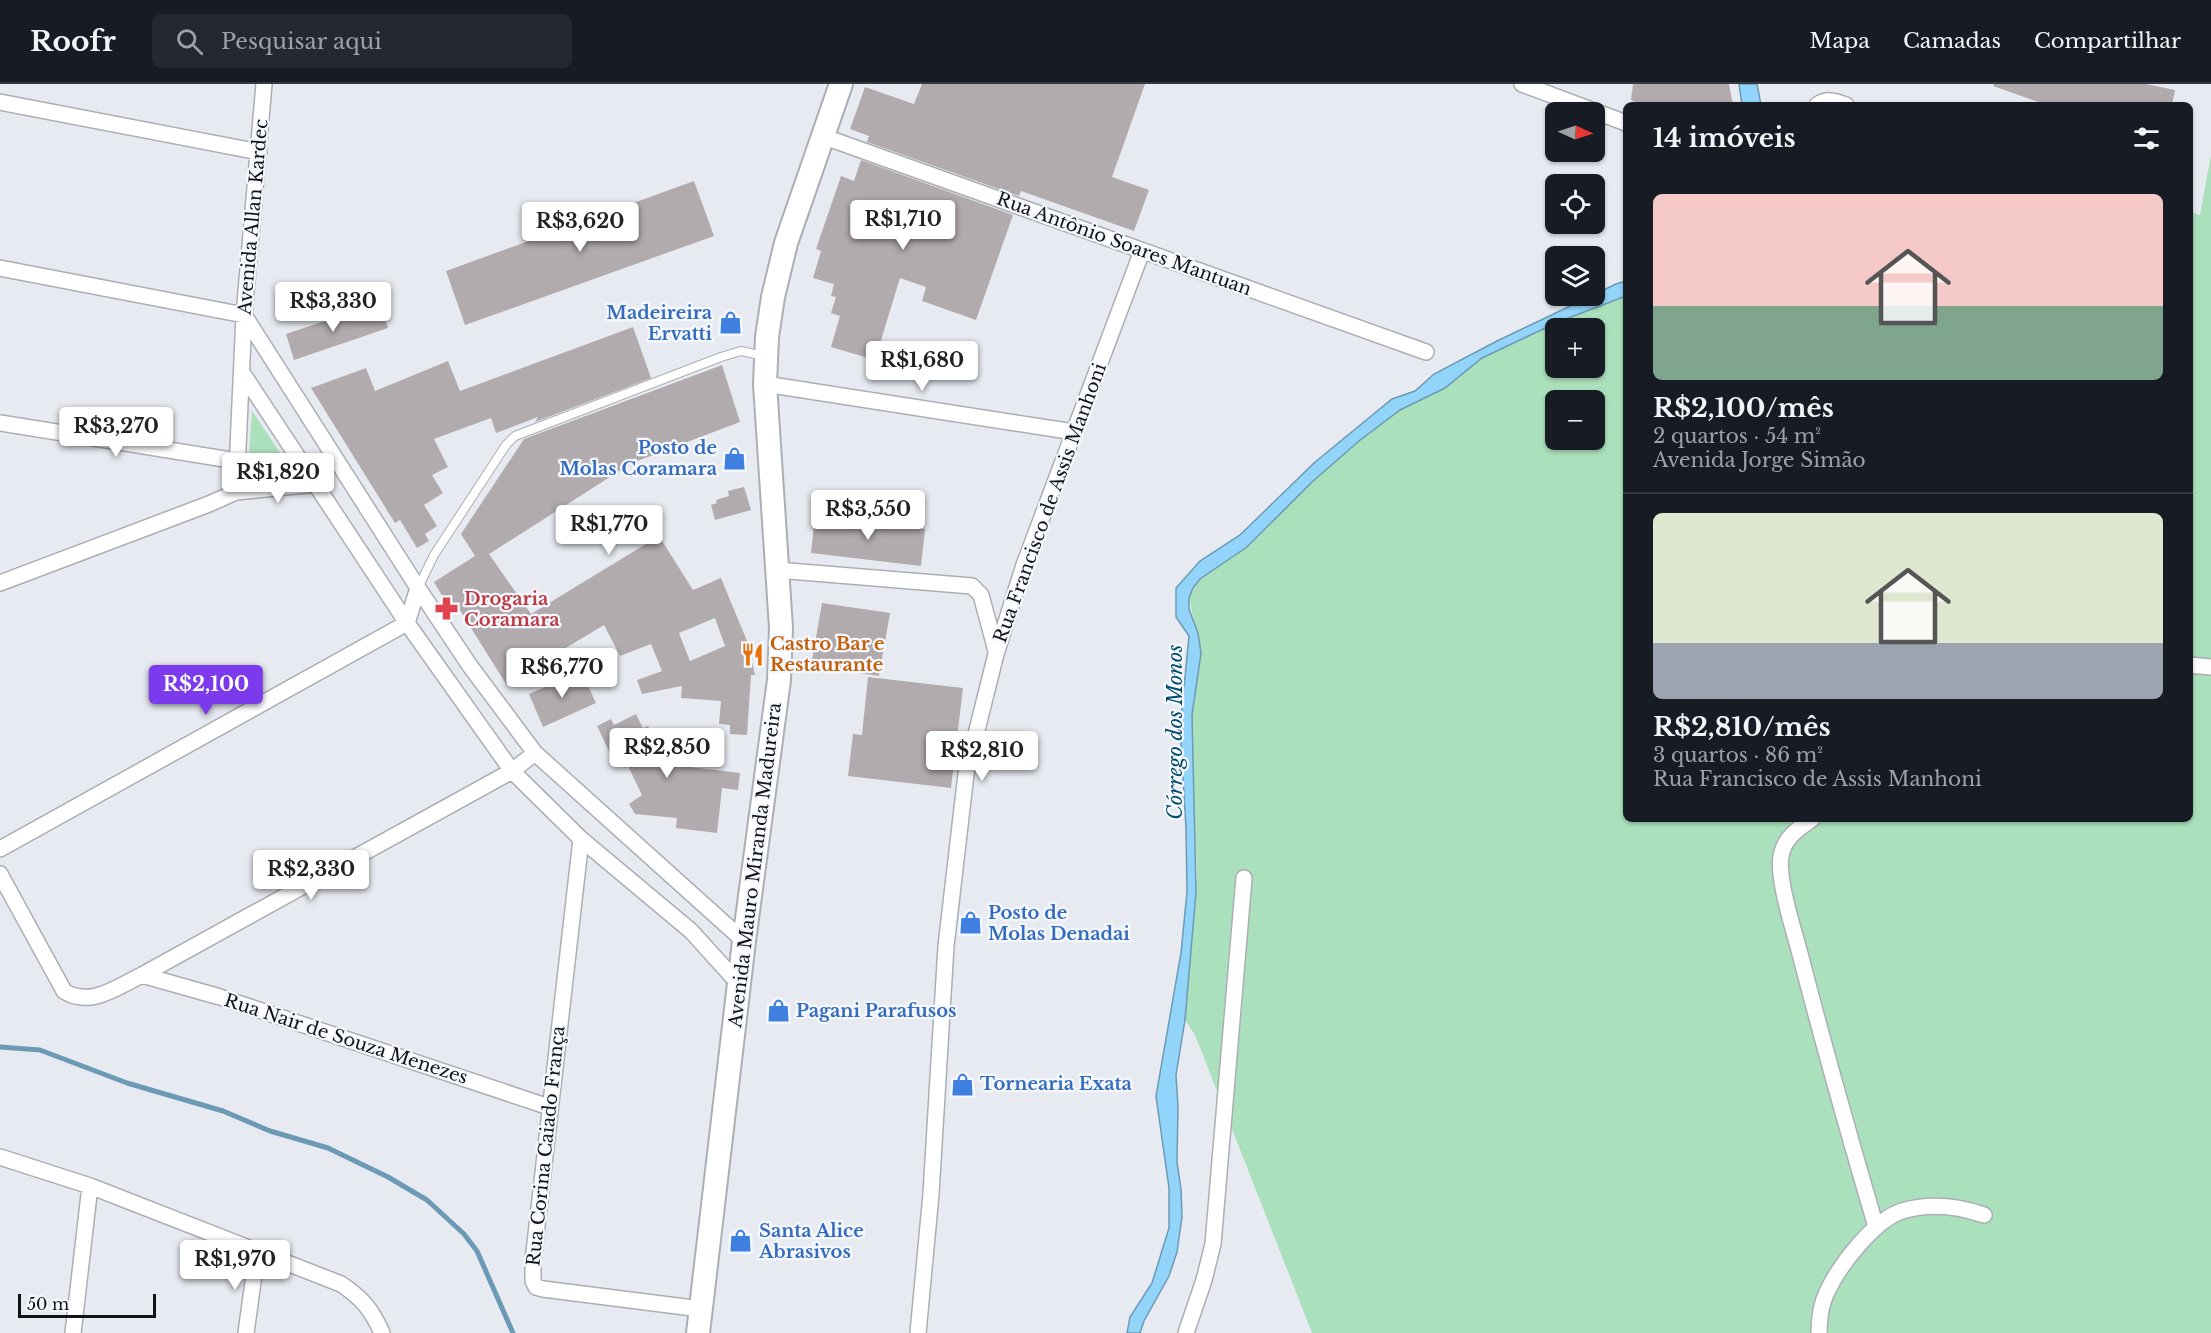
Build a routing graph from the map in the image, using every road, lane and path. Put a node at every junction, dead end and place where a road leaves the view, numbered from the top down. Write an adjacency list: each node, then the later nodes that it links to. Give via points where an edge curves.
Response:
1 (264, 84): 9 (street, Avenida Allan Kardec)
2 (841, 84): 8 (main road, Avenida Mauro Miranda Madureira)
3 (1522, 84): 7 (street)
4 (0, 102): 9 (street)
5 (1822, 102): 6 (street)
6 (1838, 102)
7 (1623, 122)
8 (822, 136): 10 (street, Rua Antônio Soares Mantuan); 14 (main road, Avenida Mauro Miranda Madureira, via 786,243 773,297)
9 (259, 152): 12 (street, Avenida Allan Kardec)
10 (1142, 251): 13 (street, Rua Antônio Soares Mantuan); 18 (street, Rua Francisco de Assis Manhoni)
11 (0, 268): 12 (street)
12 (244, 315): 15 (street, Avenida Allan Kardec); 22 (street)
13 (1426, 352)
14 (765, 357): 16 (main road, Avenida Mauro Miranda Madureira); 26 (lane, via 741,351 721,357 515,436 434,555)
15 (243, 374): 19 (street, Avenida Allan Kardec); 20 (street)
16 (765, 384): 18 (street); 24 (main road, Avenida Mauro Miranda Madureira)
17 (0, 423): 19 (street)
18 (1074, 432): 28 (street, Rua Francisco de Assis Manhoni)
19 (237, 461): 21 (street, Avenida Allan Kardec)
20 (316, 484): 21 (street); 23 (street)
21 (236, 492): 25 (street)
22 (376, 524): 23 (street); 26 (street)
23 (353, 540): 27 (street)
24 (777, 570): 28 (street, via 972,586 981,595); 38 (main road, Avenida Mauro Miranda Madureira, via 782,628 779,680)
25 (0, 583)
26 (418, 588): 27 (street); 31 (street)
27 (407, 623): 32 (street); 35 (street)
28 (996, 654): 52 (street, Rua Francisco de Assis Manhoni, via 964,785 946,946)
29 (2193, 665): 30 (street)
30 (2211, 667)
31 (535, 753): 32 (street); 38 (street)
32 (512, 771): 34 (street); 39 (street)
33 (1808, 822): 45 (street, via 1794,832 1781,852 1783,882 1829,1066)
34 (581, 839): 40 (street, via 691,931); 41 (street, Rua Corina Caiado França)
35 (0, 849)
36 (0, 874): 39 (street, via 58,983 72,996 96,997)
37 (1244, 878): 53 (street, via 1213,1244)
38 (744, 941): 40 (main road, Avenida Mauro Miranda Madureira)
39 (142, 975): 41 (street, Rua Nair de Souza Menezes, via 220,997)
40 (739, 984): 47 (main road, Avenida Mauro Miranda Madureira)
41 (549, 1107): 47 (street, Rua Corina Caiado França, via 533,1261 536,1287)
42 (0, 1157): 43 (street)
43 (90, 1186): 46 (street); 48 (street)
44 (1984, 1215): 45 (street, via 1963,1207 1922,1207 1899,1212)
45 (1876, 1227): 54 (street, via 1826,1294)
46 (257, 1253): 49 (street); 50 (street, via 341,1284 360,1297)
47 (701, 1309): 51 (main road, Avenida Mauro Miranda Madureira)
48 (73, 1333)
49 (246, 1333)
50 (382, 1333)
51 (698, 1333)
52 (918, 1333)
53 (1186, 1333)
54 (1819, 1333)

